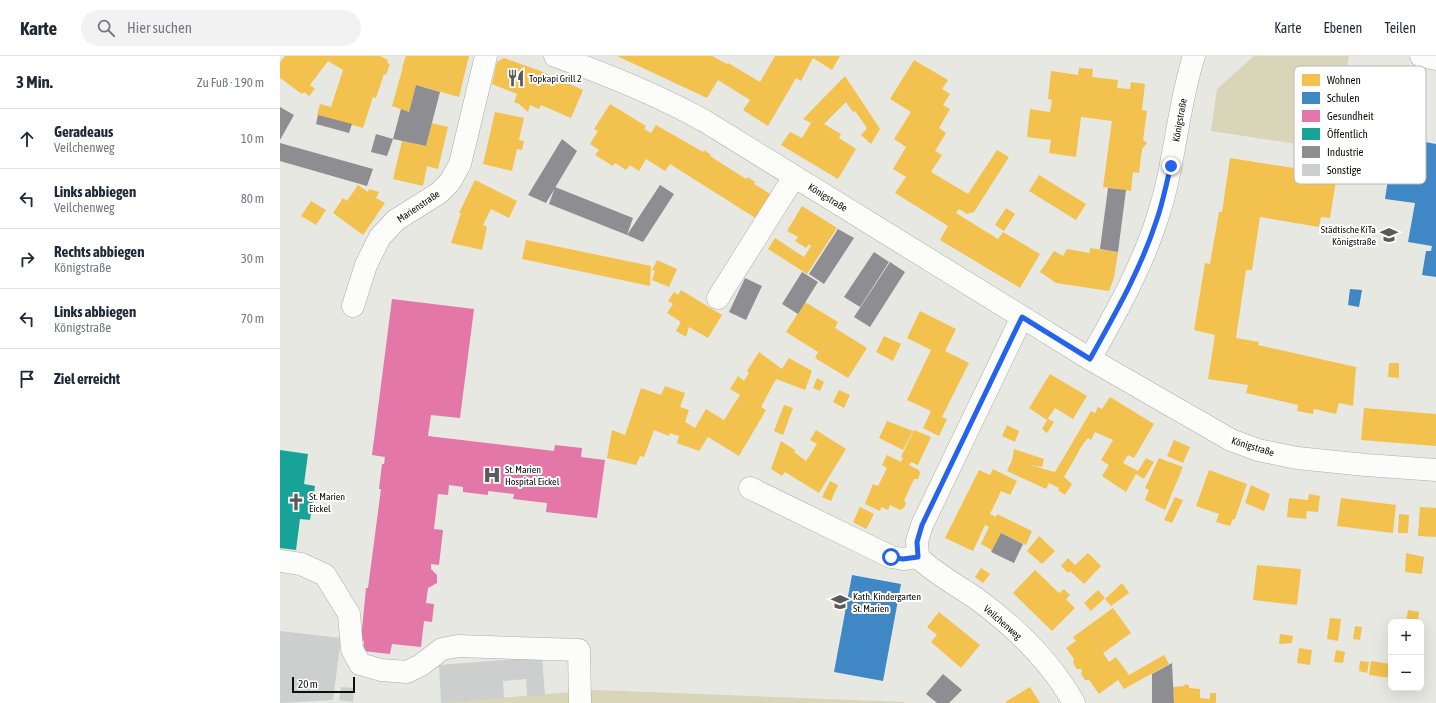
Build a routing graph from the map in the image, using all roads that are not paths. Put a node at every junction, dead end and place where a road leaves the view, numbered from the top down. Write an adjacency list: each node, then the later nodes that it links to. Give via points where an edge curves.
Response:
1 (486, 56): 8 (street, Marienstraße, via 460,164 450,182 439,193 396,220 380,237 366,265)
2 (555, 56): 6 (street, Königstraße, via 622,80 664,99)
3 (1194, 56): 10 (street, Königstraße, via 1157,219 1125,297)
4 (1421, 56): 5 (street)
5 (1436, 59)
6 (794, 176): 7 (street); 9 (street, Königstraße)
7 (718, 298)
8 (353, 306)
9 (1022, 317): 10 (street, Königstraße); 13 (street, via 922,525 917,542)
10 (1090, 359): 11 (street, Königstraße, via 1207,427 1258,450 1366,465)
11 (1436, 470)
12 (750, 488): 13 (street, via 891,557)
13 (918, 557): 16 (street, Veilchenweg, via 928,567 977,599 1008,624 1039,655)
14 (280, 561): 15 (street, via 301,564 324,575 349,614 352,649 360,664 381,670 407,672 442,649 458,646 580,650)
15 (580, 703)
16 (1074, 703)

